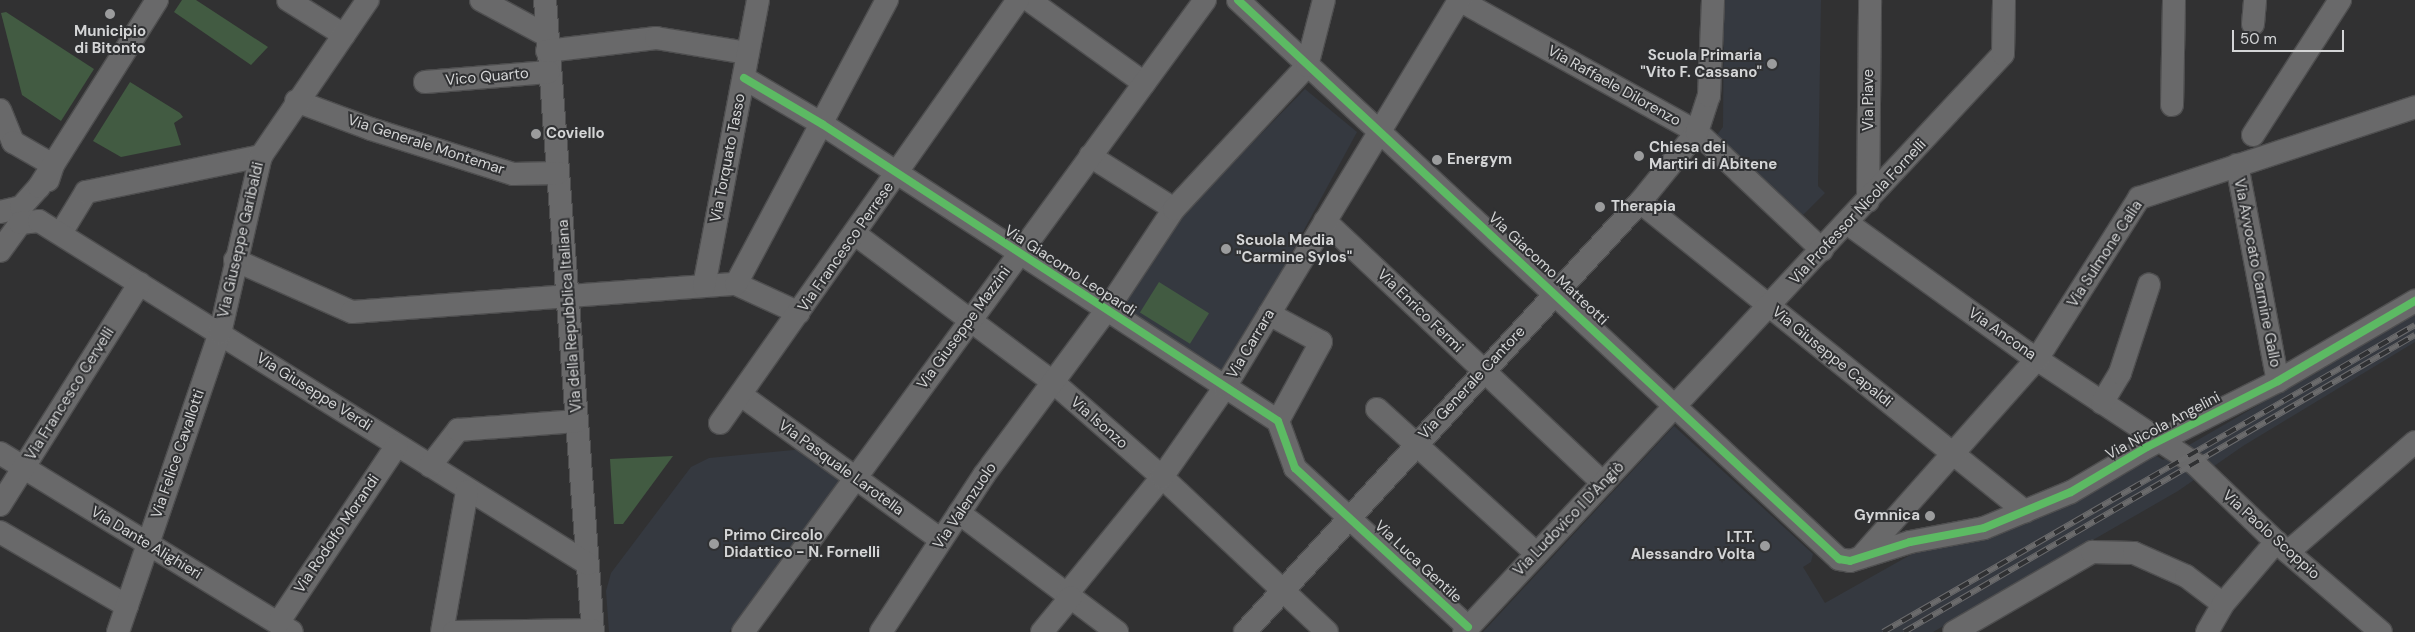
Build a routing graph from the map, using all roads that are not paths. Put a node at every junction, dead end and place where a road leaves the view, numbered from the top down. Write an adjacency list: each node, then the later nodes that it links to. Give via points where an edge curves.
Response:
1 (157, 0): 38 (street)
2 (290, 0): 21 (street)
3 (368, 0): 21 (street, Via Giuseppe Garibaldi)
4 (481, 0): 22 (street)
5 (545, 0): 22 (street, Via della Repubblica Italiana)
6 (758, 0): 23 (street, Via Torquato Tasso)
7 (887, 0): 32 (street)
8 (1018, 0): 41 (street, Via Francesco Perrese)
9 (1029, 0): 27 (street)
10 (1205, 0): 27 (street, Via Giuseppe Mazzini)
11 (1238, 0): 24 (street, Via Giacomo Matteotti)
12 (1324, 0): 24 (street)
13 (1459, 0): 33 (street, Via Carrara); 34 (street, Via Raffaele Dilorenzo)
14 (1713, 0): 34 (street, Via Generale Cantore, via 1710,96)
15 (1870, 0): 42 (street, Via Piave)
16 (2004, 0): 42 (street, Via Professor Nicola Fornelli, via 2003,54)
17 (2174, 0): 29 (street)
18 (2255, 0): 20 (street)
19 (2340, 0): 35 (street)
20 (2253, 24)
21 (344, 35): 28 (street, Via Giuseppe Garibaldi)
22 (547, 52): 23 (street, Vico Quarto, via 656,38); 26 (street, Vico Quarto); 40 (street, Via della Repubblica Italiana)
23 (748, 53): 25 (street, Via Torquato Tasso)
24 (1307, 66): 33 (street, Via Giacomo Matteotti); 44 (street, Via Valenzuolo)
25 (744, 78): 32 (street, Via Giacomo Leopardi); 57 (street, Via Torquato Tasso)
26 (426, 82)
27 (1144, 83): 37 (street, Via Giuseppe Mazzini)
28 (296, 101): 36 (street, Via Giuseppe Garibaldi); 40 (street, Via Generale Montemar, via 371,129 513,174)
29 (2172, 105)
30 (2415, 107): 39 (street, Via Sulmone Calia)
31 (0, 110): 38 (street, via 13,142)
32 (822, 124): 41 (street, Via Giacomo Leopardi); 55 (street)
33 (1380, 129): 46 (street, Via Carrara); 58 (street, Via Giacomo Matteotti)
34 (1697, 132): 43 (street, Via Generale Cantore); 50 (street, Via Raffaele Dilorenzo)
35 (2253, 135)
36 (261, 156): 48 (street, via 86,192); 53 (street, Via Giuseppe Garibaldi)
37 (1090, 156): 44 (street); 52 (street, Via Giuseppe Mazzini)
38 (53, 165): 45 (street, via 26,202); 48 (street, via 44,201)
39 (2237, 165): 67 (street, Via Sulmone Calia, via 2139,198); 69 (street, Via Avvocato Carmine Gallo)
40 (558, 173): 59 (street, Via della Repubblica Italiana)
41 (897, 175): 49 (street, Via Francesco Perrese); 52 (street, Via Giacomo Leopardi)
42 (1868, 200): 47 (street, Via Professor Nicola Fornelli)
43 (1640, 202): 58 (street, Via Generale Cantore); 61 (street, Via Giuseppe Capaldi)
44 (1174, 209): 62 (street, Via Valenzuolo)
45 (7, 211)
46 (1325, 221): 64 (street, Via Carrara); 68 (street, Via Enrico Fermi)
47 (1847, 223): 50 (street, Via Professor Nicola Fornelli); 67 (street, Via Ancona)
48 (51, 228): 51 (street, via 20,223); 54 (street, Via Giuseppe Verdi)
49 (855, 234): 63 (street, Via Francesco Perrese); 65 (street, Via Isonzo)
50 (1822, 250): 61 (street, Via Professor Nicola Fornelli)
51 (0, 251)
52 (1018, 254): 62 (street, Via Giacomo Leopardi); 65 (street, Via Giuseppe Mazzini)
53 (235, 260): 59 (street, via 352,312); 66 (street, Via Giuseppe Garibaldi)
54 (140, 283): 66 (street, Via Giuseppe Verdi); 86 (street, Via Francesco Cervelli)
55 (736, 284): 57 (street); 63 (street)
56 (2149, 285): 73 (street, via 2120,373)
57 (704, 286): 59 (street)
58 (1555, 294): 68 (street, Via Generale Cantore); 75 (street, Via Giacomo Matteotti)
59 (570, 296): 77 (street, Via della Repubblica Italiana)
60 (2415, 301): 69 (street, Via Nicola Angelini)
61 (1770, 308): 75 (street, Via Professor Nicola Fornelli); 84 (street, Via Giuseppe Capaldi)
62 (1106, 310): 70 (street, Via Valenzuolo); 71 (street, Via Giacomo Leopardi)
63 (799, 313): 72 (street, Via Francesco Perrese)
64 (1269, 314): 71 (street, Via Carrara); 76 (street, via 1321,342)
65 (971, 318): 70 (street, Via Isonzo); 88 (street, Via Giuseppe Mazzini)
66 (220, 332): 81 (street, Via Giuseppe Verdi); 99 (street, Via Felice Cavallotti)
67 (2037, 359): 73 (street, Via Ancona); 84 (street, Via Sulmone Calia)
68 (1483, 372): 82 (street, Via Generale Cantore); 89 (street, Via Enrico Fermi)
69 (2278, 381): 79 (street, Via Nicola Angelini)
70 (1053, 382): 87 (street, Via Isonzo); 94 (street, Via Valenzuolo)
71 (1225, 387): 76 (street, Via Giacomo Leopardi); 87 (street, Via Carrara)
72 (741, 395): 78 (street, Via Francesco Perrese); 88 (street, Via Pasquale Larotella)
73 (2102, 403): 79 (street, Via Ancona)
74 (1377, 408): 82 (street)
75 (1676, 408): 89 (street, Via Ludovico I D'Angiò); 102 (street, Via Giacomo Matteotti)
76 (1278, 420): 95 (street, via 1295,468)
77 (577, 421): 85 (street, via 458,430); 103 (street, Via della Repubblica Italiana)
78 (720, 423)
79 (2158, 442): 93 (street, Via Nicola Angelini, via 2071,492); 100 (street, Via Paolo Scoppio, via 2195,464)
80 (2415, 442): 100 (street)
81 (397, 445): 85 (street, Via Giuseppe Verdi); 108 (street, Via Rodolfo Morandi)
82 (1416, 445): 95 (street, Via Generale Cantore); 101 (street)
83 (0, 453): 86 (street, Via Dante Alighieri)
84 (1954, 454): 92 (street, Via Sulmone Calia); 93 (street, Via Giuseppe Capaldi)
85 (430, 466): 90 (street, Via Giuseppe Verdi)
86 (23, 468): 91 (street, Via Francesco Cervelli); 99 (street, Via Dante Alighieri)
87 (1162, 477): 104 (street, Via Isonzo); 105 (street, Via Carrara)
88 (854, 478): 97 (street, Via Pasquale Larotella); 115 (street, Via Giuseppe Mazzini)
89 (1603, 483): 101 (street, Via Ludovico I D'Angiò)
90 (466, 491): 103 (street, Via Giuseppe Verdi); 113 (street)
91 (0, 505)
92 (1903, 509): 98 (street); 102 (street, Via Sulmone Calia)
93 (2025, 512): 98 (street, Via Nicola Angelini, via 1984,528)
94 (959, 513): 97 (street, Via Valenzuolo); 105 (street)
95 (1349, 517): 104 (street, Via Generale Cantore); 110 (street, Via Luca Gentile)
96 (0, 532): 107 (street)
97 (941, 540): 109 (street, Via Valenzuolo)
98 (1910, 542): 102 (street, Via Nicola Angelini)
99 (147, 544): 107 (street, Via Felice Cavallotti); 108 (street, Via Dante Alighieri)
100 (2282, 547): 106 (street); 122 (street, Via Paolo Scoppio)
101 (1536, 553): 110 (street, Via Ludovico I D'Angiò)
102 (1849, 559)
103 (588, 564): 111 (street, Via della Repubblica Italiana)
104 (1282, 591): 118 (street, Via Generale Cantore); 119 (street, Via Isonzo)
105 (1069, 595): 116 (street, Via Carrara); 117 (street)
106 (2224, 604): 120 (street, via 2186,576 2134,553 2092,552); 121 (street)
107 (127, 606): 112 (street, Via Felice Cavallotti)
108 (285, 628)
109 (889, 629)
110 (1466, 630)
111 (593, 631): 114 (street)
112 (118, 632)
113 (442, 632)
114 (454, 632)
115 (743, 632)
116 (1042, 632)
117 (1117, 632)
118 (1245, 632)
119 (1327, 632)
120 (1954, 632)
121 (2206, 632)
122 (2381, 632)

